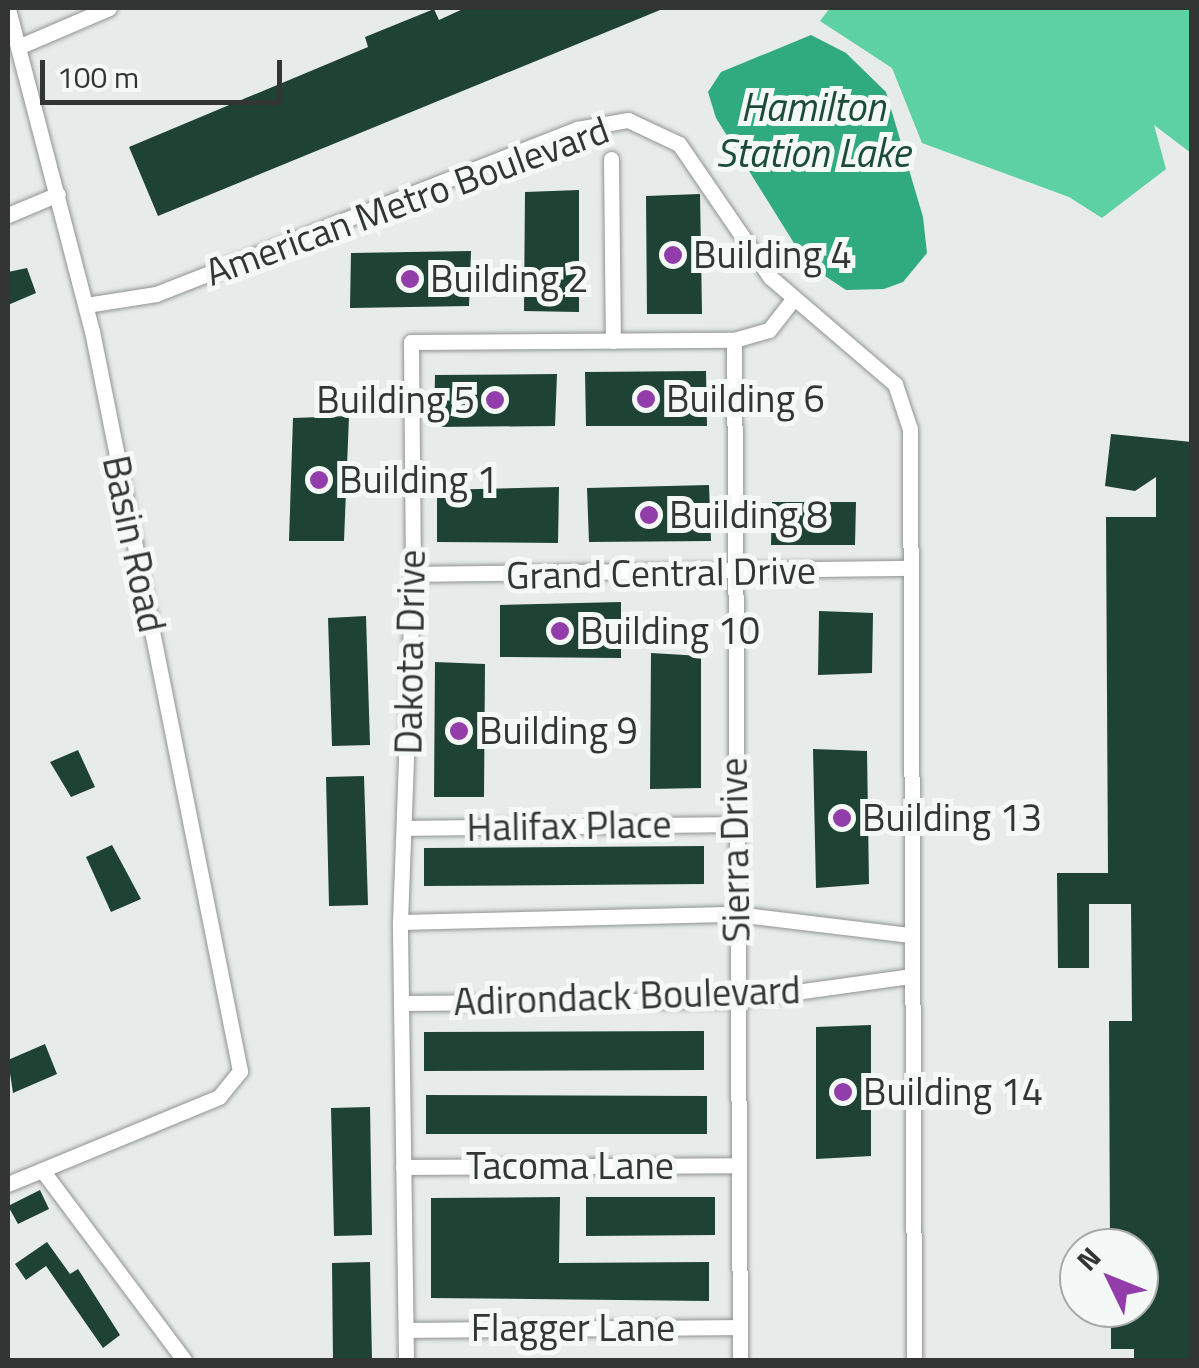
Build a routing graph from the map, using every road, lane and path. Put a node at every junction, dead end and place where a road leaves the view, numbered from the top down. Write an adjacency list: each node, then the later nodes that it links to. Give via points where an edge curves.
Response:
1 (109, 8): 3 (street)
2 (8, 9): 3 (street, Basin Road)
3 (18, 46): 5 (street, Basin Road)
4 (611, 159): 10 (street)
5 (58, 194): 6 (street); 8 (street, Basin Road)
6 (8, 214)
7 (793, 299): 8 (street, American Metro Boulevard, via 770,277 694,160 672,138 628,120 577,129 156,294); 9 (street, Dakota Drive, via 769,330); 11 (street, American Metro Boulevard, via 851,341 900,394 910,429)
8 (86, 305): 24 (street, Basin Road, via 236,1040 237,1083)
9 (734, 340): 10 (street, Dakota Drive); 13 (street, Sierra Drive)
10 (612, 341): 12 (street, Dakota Drive, via 411,342)
11 (909, 568): 13 (street, Grand Central Drive); 18 (street, American Metro Boulevard)
12 (414, 574): 13 (street, Grand Central Drive); 15 (street, Dakota Drive)
13 (735, 574): 14 (street, Sierra Drive)
14 (733, 824): 15 (street, Halifax Place); 16 (street, Sierra Drive)
15 (406, 828): 17 (street, Dakota Drive)
16 (736, 914): 17 (street, Adirondack Boulevard); 18 (street, Adirondack Boulevard); 20 (street, Sierra Drive)
17 (400, 922): 21 (street, Dakota Drive)
18 (910, 935): 19 (street, American Metro Boulevard)
19 (910, 976): 20 (street, Adirondack Boulevard); 31 (street, American Metro Boulevard)
20 (738, 1000): 21 (street, Adirondack Boulevard); 22 (street, Sierra Drive)
21 (402, 1003): 23 (street, Dakota Drive)
22 (736, 1166): 23 (street, Tacoma Lane); 26 (street, Sierra Drive)
23 (404, 1167): 27 (street, Dakota Drive)
24 (42, 1170): 25 (street); 28 (street)
25 (8, 1184)
26 (739, 1327): 27 (street, Flagger Lane); 30 (street, Sierra Drive)
27 (406, 1330): 29 (street, Dakota Drive)
28 (184, 1360)
29 (406, 1360)
30 (740, 1360)
31 (914, 1360)

